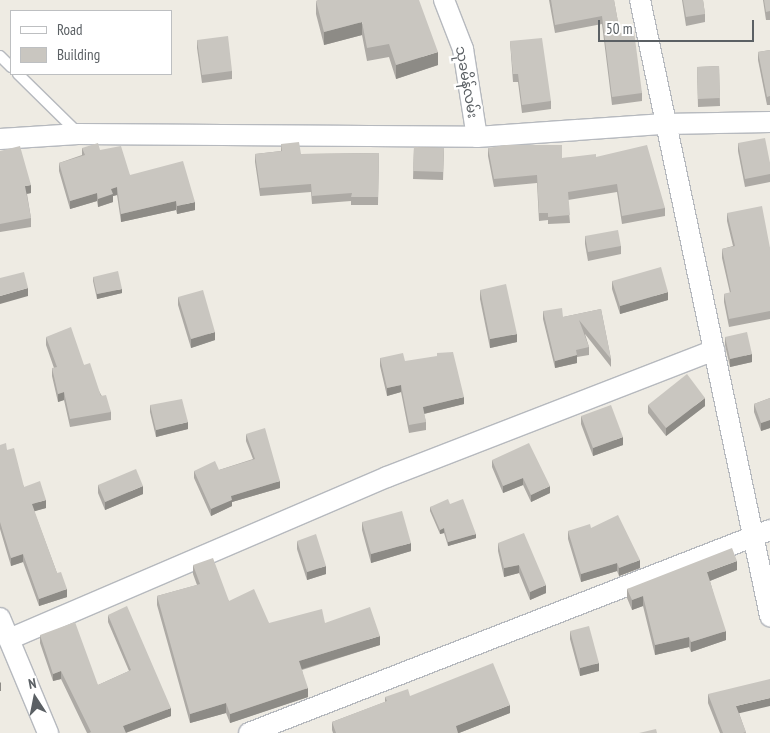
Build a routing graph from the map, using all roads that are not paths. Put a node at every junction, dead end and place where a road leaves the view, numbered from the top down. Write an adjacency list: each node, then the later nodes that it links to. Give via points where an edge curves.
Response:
1 (444, 0): 9 (street, သုခမိန်လမ်း, via 463,49)
2 (640, 0): 7 (street)
3 (0, 56): 4 (lane)
4 (10, 66)
5 (19, 75): 8 (lane)
6 (770, 122): 7 (street)
7 (665, 124): 9 (street); 11 (street)
8 (78, 134): 9 (street); 10 (street)
9 (477, 137)
10 (0, 139)
11 (714, 350): 12 (street); 15 (street, via 387,477)
12 (761, 533): 13 (street); 17 (street)
13 (770, 616)
14 (0, 618): 15 (street)
15 (9, 639): 16 (street)
16 (48, 733)
17 (249, 733)

